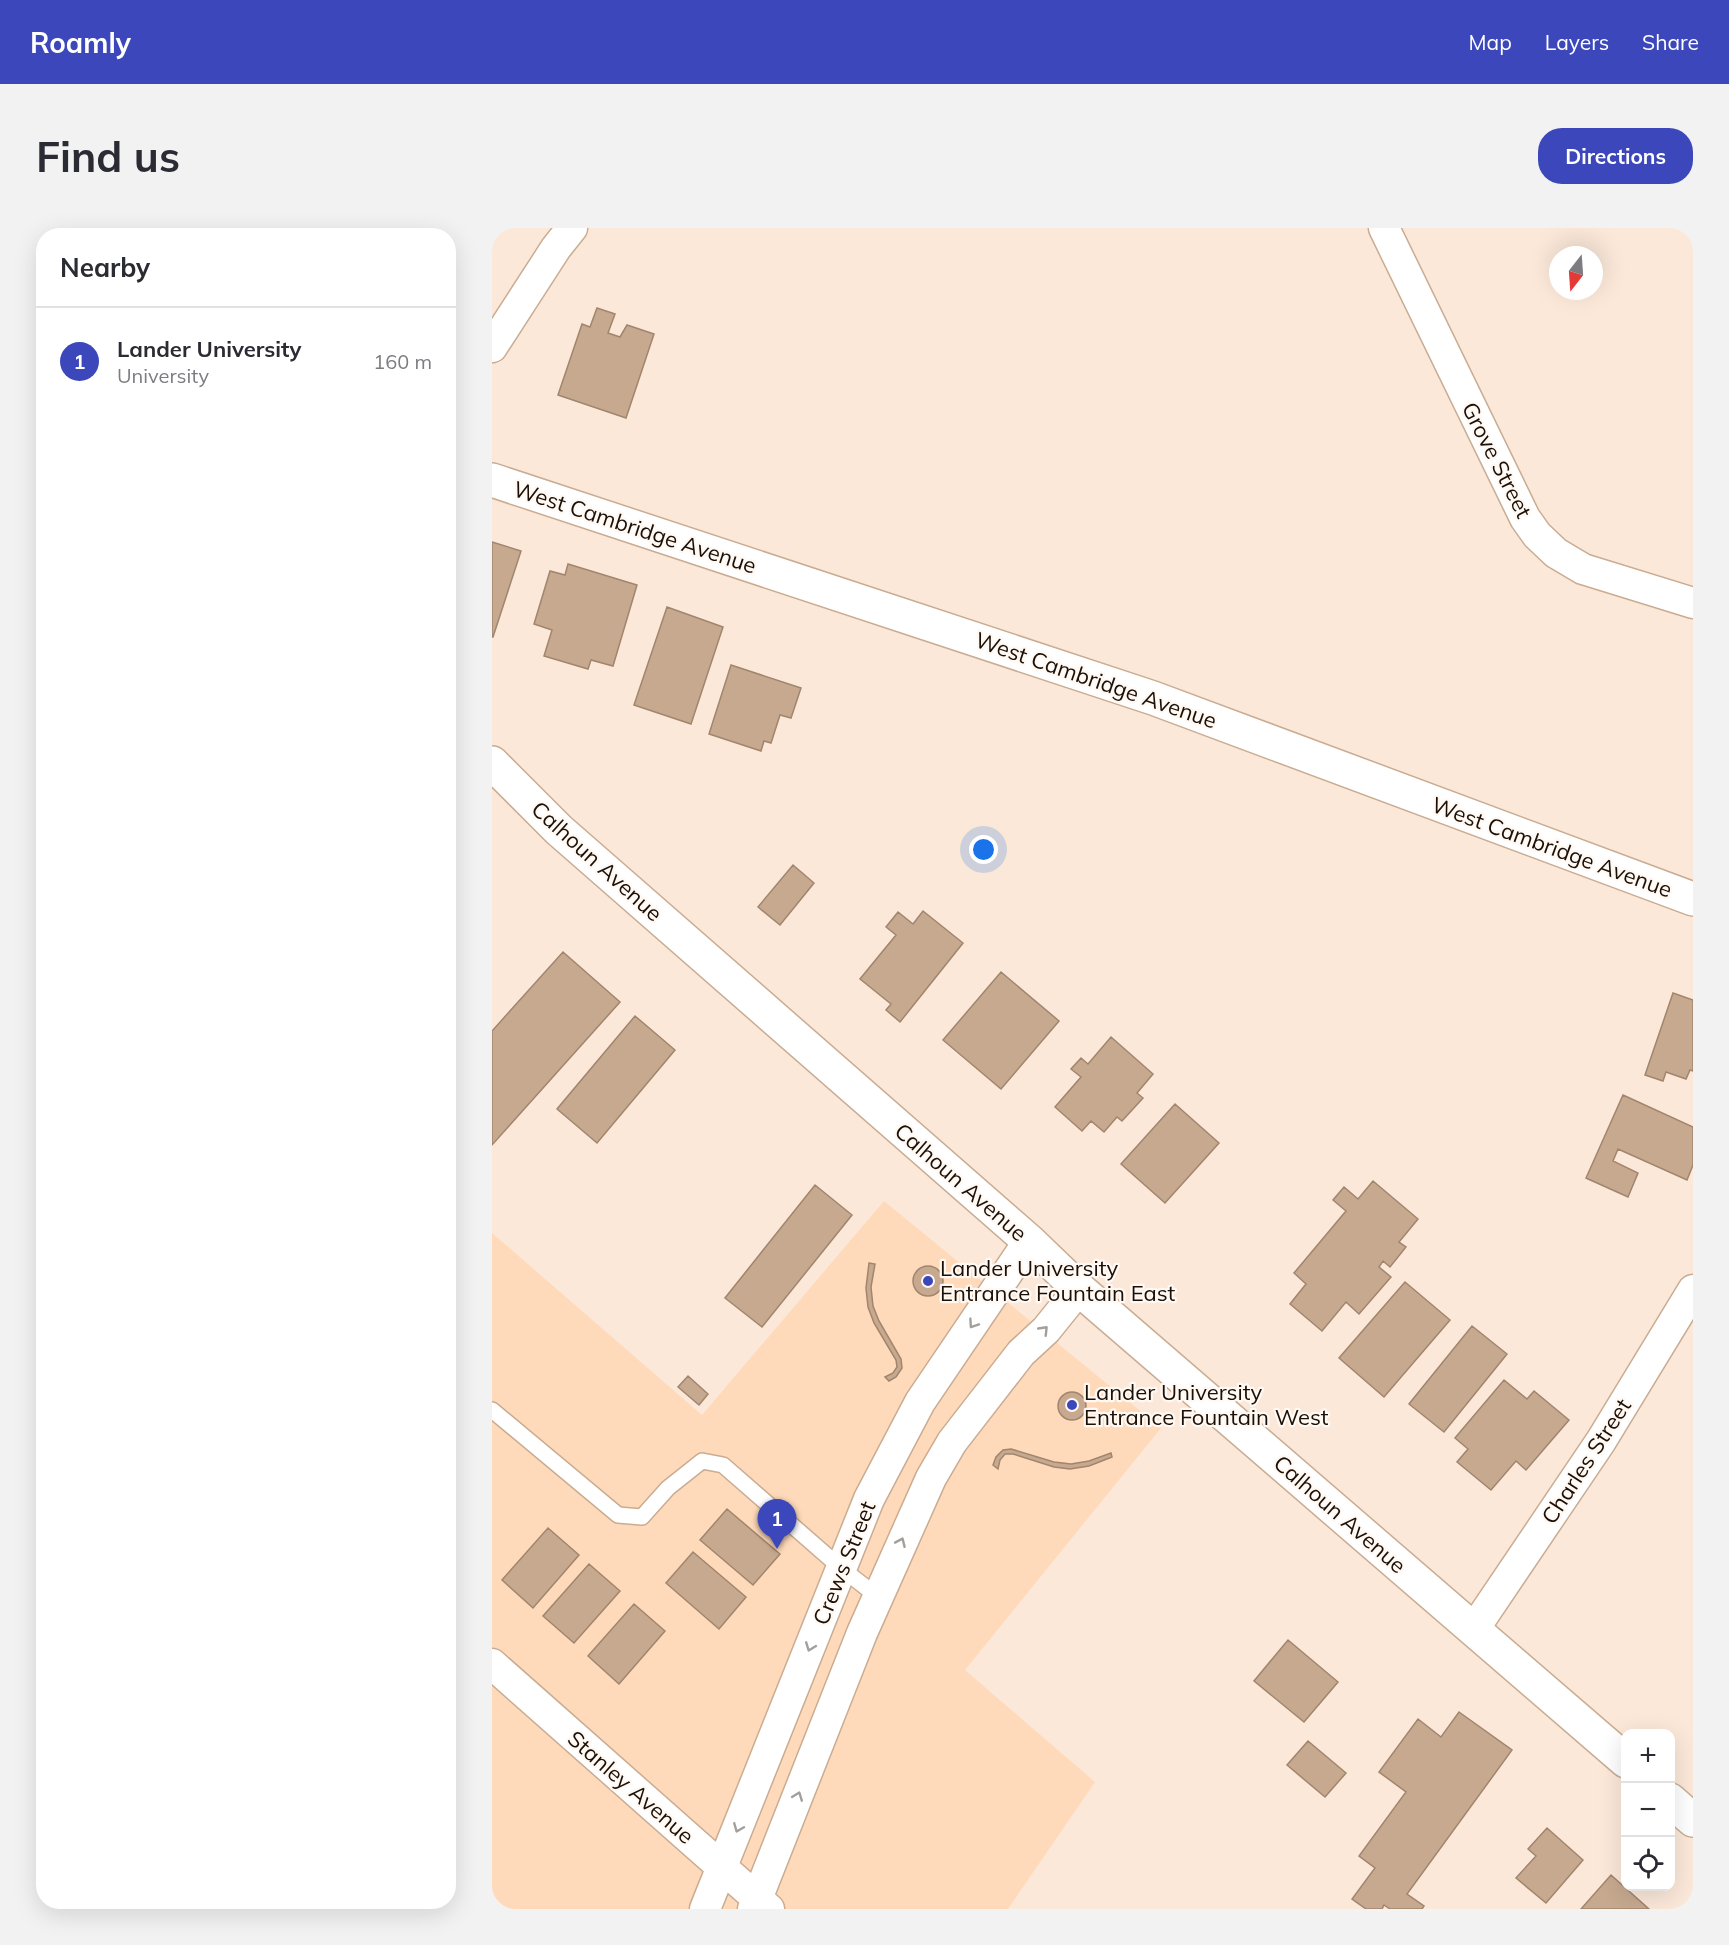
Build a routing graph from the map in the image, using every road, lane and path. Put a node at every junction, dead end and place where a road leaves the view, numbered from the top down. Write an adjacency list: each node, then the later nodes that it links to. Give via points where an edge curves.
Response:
1 (572, 228): 3 (street)
2 (1384, 228): 5 (street, Grove Street, via 1525,518 1537,535 1556,553 1583,569)
3 (492, 347)
4 (492, 480): 7 (main road, West Cambridge Avenue, via 1153,698)
5 (1693, 603)
6 (492, 763): 8 (main road, Calhoun Avenue, via 559,830)
7 (1693, 899)
8 (1029, 1241): 9 (main road, Calhoun Avenue); 12 (street, Crews Street, one-way to 12, via 920,1402 869,1499)
9 (1079, 1289): 13 (street, Crews Street, one-way to 9, via 931,1478 952,1442 1021,1353 1046,1330); 14 (main road, Calhoun Avenue)
10 (1693, 1290): 14 (street, Charles Street, via 1601,1441)
11 (492, 1410): 12 (lane, via 618,1515 642,1517 668,1488 702,1461 723,1465)
12 (841, 1568): 13 (lane); 19 (street, Crews Street, one-way to 19)
13 (878, 1596): 20 (street, Crews Street, one-way to 13)
14 (1474, 1629): 16 (main road, Calhoun Avenue)
15 (492, 1664): 19 (street, Stanley Avenue)
16 (1621, 1757)
17 (1675, 1804): 18 (main road)
18 (1693, 1820)
19 (722, 1868): 20 (street, Stanley Avenue); 21 (street, Crews Street)
20 (760, 1906)
21 (705, 1909)

